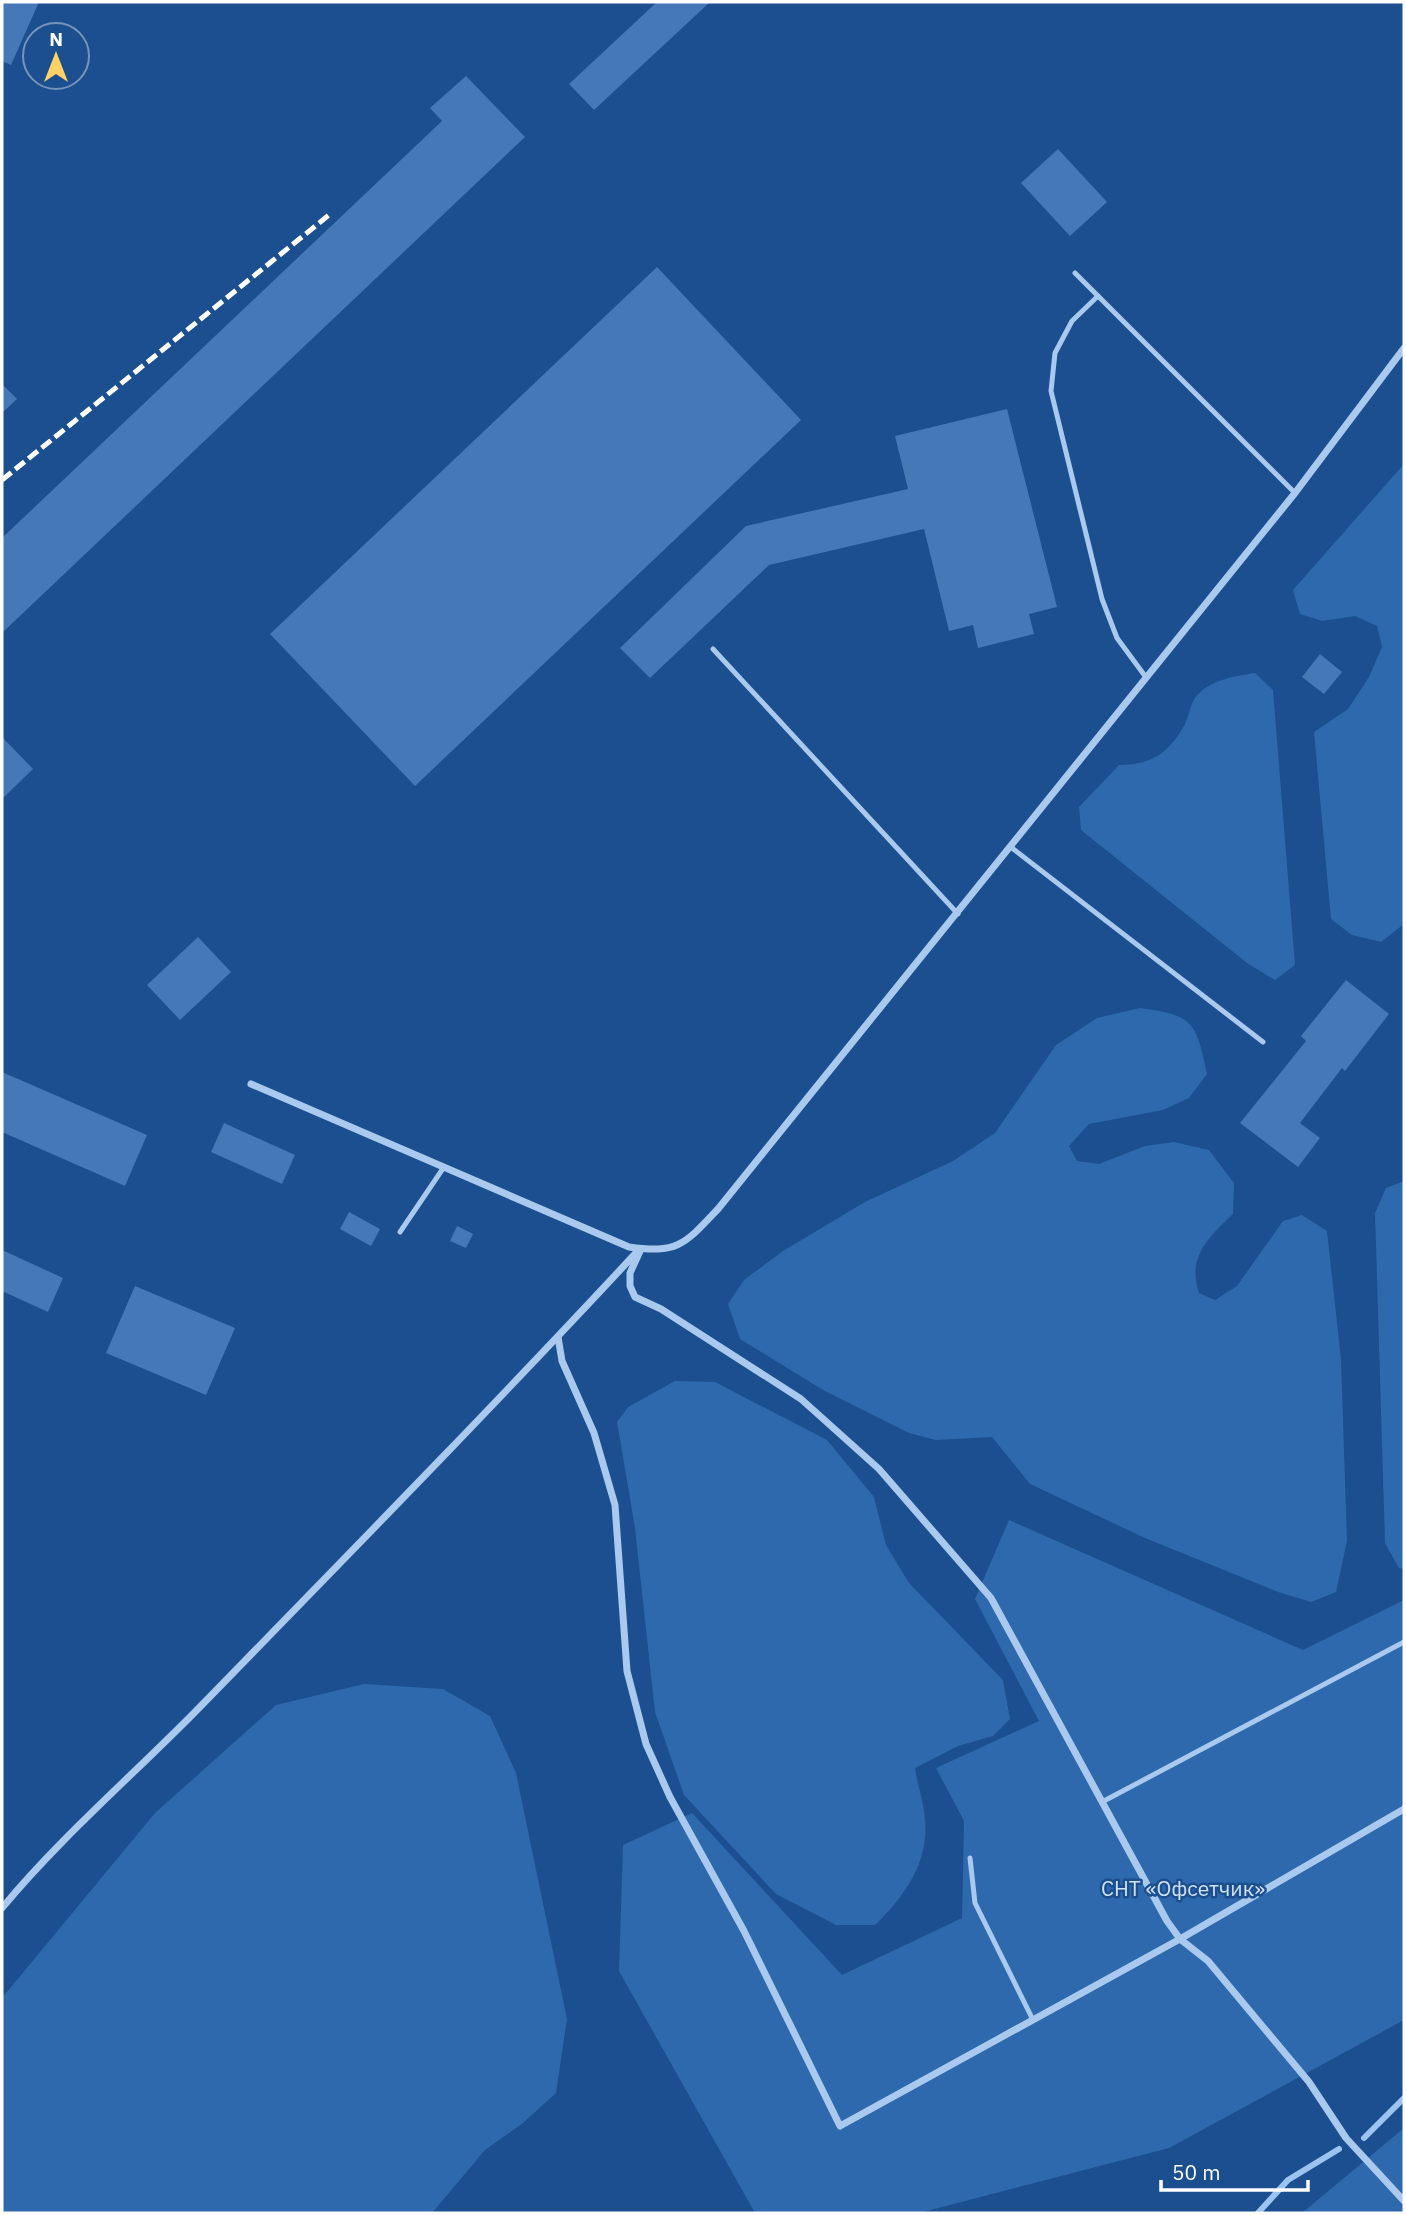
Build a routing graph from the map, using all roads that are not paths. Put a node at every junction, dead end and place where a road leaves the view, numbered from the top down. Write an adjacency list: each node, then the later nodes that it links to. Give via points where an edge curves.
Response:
1 (1075, 273): 2 (lane)
2 (1098, 296): 4 (lane); 6 (lane, via 1072,321 1055,354 1051,391 1102,598 1117,638)
3 (1404, 348): 4 (street)
4 (1295, 493): 6 (street)
5 (713, 649): 8 (lane)
6 (1145, 676): 7 (street)
7 (1012, 848): 8 (street); 9 (lane)
8 (958, 914): 13 (street, via 704,1224 676,1248)
9 (1263, 1042)
10 (251, 1084): 11 (street)
11 (444, 1167): 12 (lane); 13 (street)
12 (400, 1232)
13 (641, 1249): 14 (street); 16 (street, via 631,1273 635,1297 801,1399 879,1469 991,1598)
14 (558, 1337): 19 (street); 21 (street, via 562,1361 594,1433 615,1505 627,1671 646,1744 841,2126)
15 (1404, 1642): 16 (lane)
16 (1102, 1802): 20 (street)
17 (1404, 1809): 20 (street)
18 (970, 1858): 21 (lane, via 975,1903)
19 (2, 1908)
20 (1180, 1939): 21 (street); 22 (street, via 1208,1961 1309,2082 1346,2138)
21 (1033, 2020)
22 (1404, 2201)

